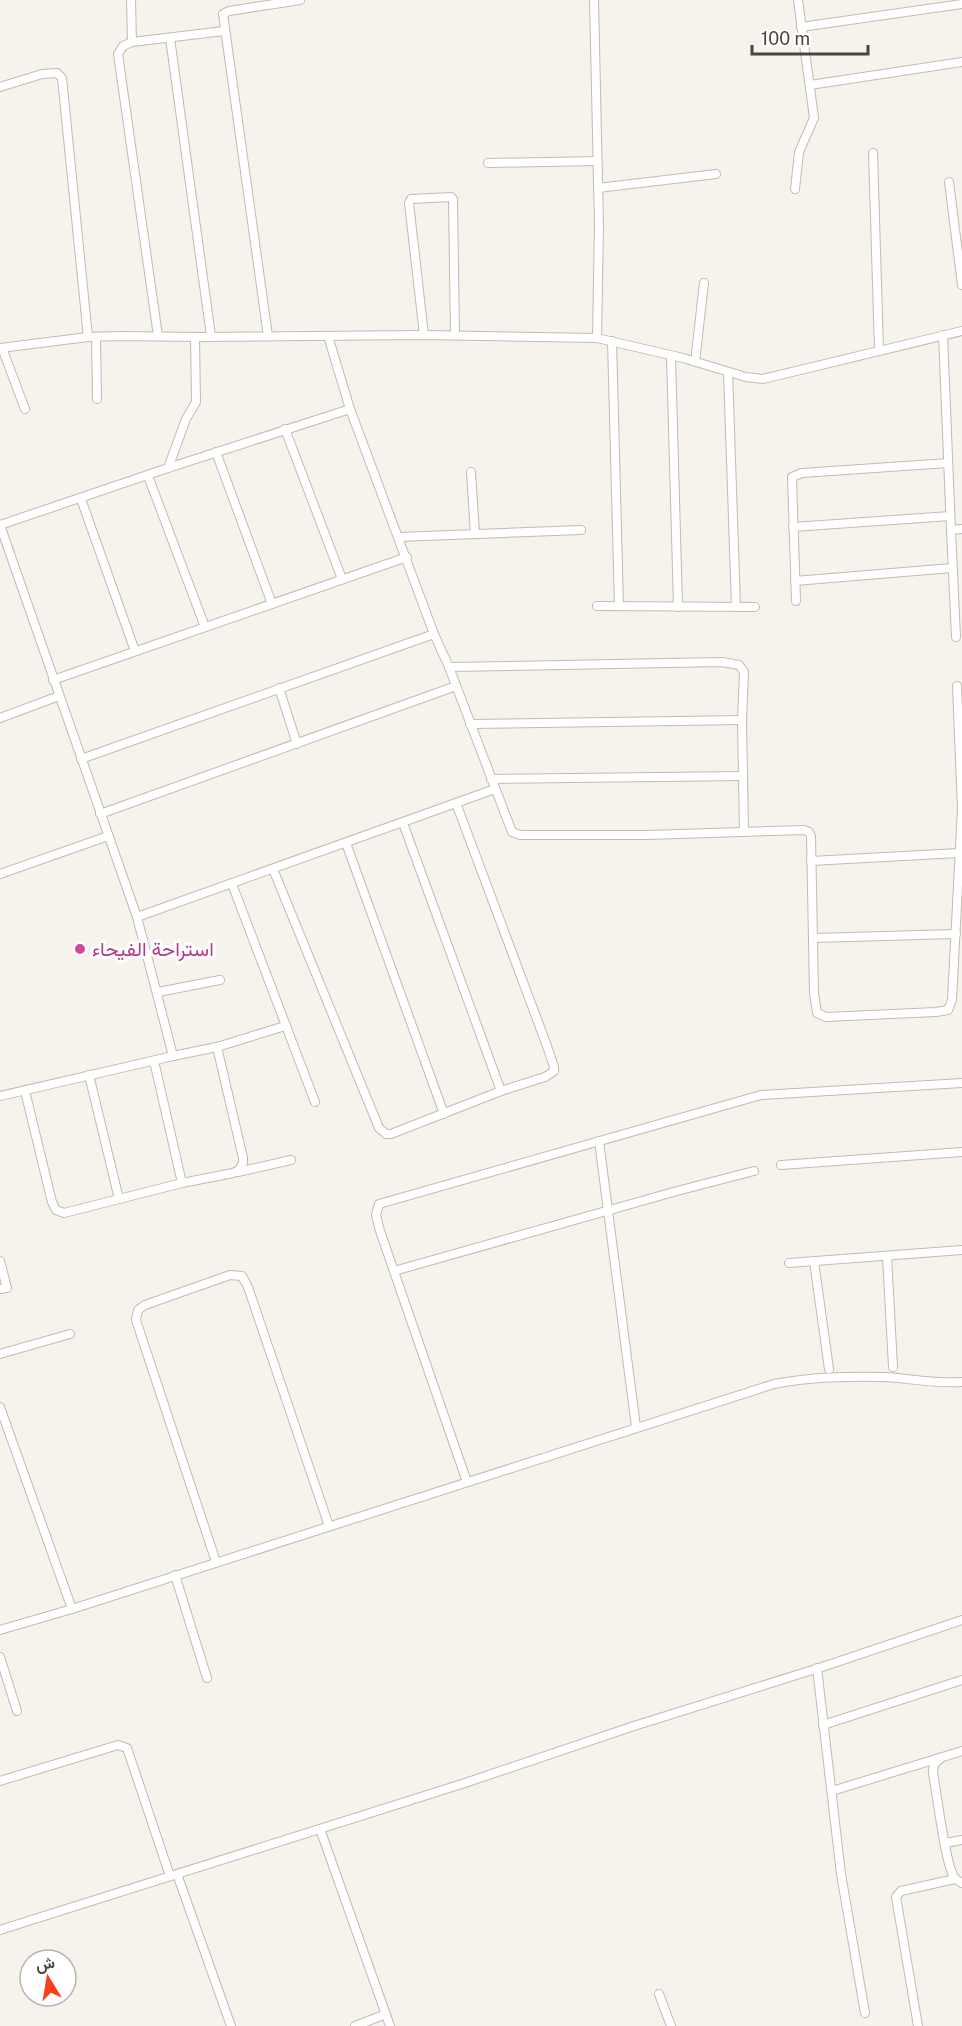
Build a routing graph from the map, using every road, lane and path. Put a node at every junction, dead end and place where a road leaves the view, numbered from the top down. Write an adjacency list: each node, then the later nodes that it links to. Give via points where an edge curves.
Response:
1 (131, 0): 9 (street)
2 (300, 0): 7 (street, via 225,12)
3 (594, 0): 14 (street)
4 (798, 0): 6 (street)
5 (962, 4): 6 (street)
6 (801, 27): 11 (street)
7 (224, 31): 8 (street); 28 (street)
8 (170, 38): 9 (street); 27 (street)
9 (132, 42): 26 (street, via 118,54 118,65)
10 (962, 63): 11 (street)
11 (810, 85): 19 (street, via 814,118 799,152)
12 (0, 87): 30 (street, via 42,74 57,73 62,78)
13 (873, 153): 35 (street)
14 (597, 161): 15 (street); 18 (street)
15 (488, 163)
16 (716, 174): 18 (street)
17 (949, 182): 21 (street)
18 (598, 188): 32 (street)
19 (795, 189)
20 (704, 284): 37 (street)
21 (962, 285)
22 (962, 331): 25 (street)
23 (424, 335): 24 (street); 24 (street, via 409,203 451,197); 29 (street)
24 (455, 335): 32 (street)
25 (944, 335): 35 (street); 44 (street)
26 (158, 336): 30 (street); 31 (street)
27 (212, 336): 28 (street); 31 (street)
28 (267, 336): 29 (street)
29 (328, 336): 41 (street)
30 (92, 337): 34 (street); 39 (street)
31 (195, 337): 45 (street, via 196,402)
32 (597, 338): 33 (street)
33 (612, 341): 36 (street); 64 (street)
34 (1, 348): 40 (street)
35 (879, 349): 38 (street, via 763,378)
36 (671, 356): 37 (street); 65 (street)
37 (695, 362): 38 (street)
38 (728, 372): 66 (street)
39 (97, 399)
40 (25, 409)
41 (350, 409): 42 (street); 56 (street)
42 (285, 429): 43 (street); 59 (street)
43 (216, 452): 45 (street); 62 (street)
44 (948, 463): 49 (street); 51 (street, via 795,475)
45 (168, 468): 47 (street)
46 (471, 472): 55 (street)
47 (148, 476): 48 (street); 68 (street)
48 (81, 499): 50 (street); 71 (street)
49 (950, 516): 51 (street); 54 (street)
50 (0, 525): 73 (street)
51 (793, 527): 60 (street)
52 (962, 529): 54 (street)
53 (581, 530): 55 (street)
54 (951, 530): 58 (street)
55 (475, 534): 56 (street)
56 (399, 537): 57 (street)
57 (406, 557): 59 (street); 69 (street)
58 (952, 568): 60 (street); 70 (street)
59 (342, 579): 62 (street)
60 (795, 581): 61 (street)
61 (796, 601)
62 (272, 604): 68 (street)
63 (597, 606): 64 (street)
64 (619, 606): 65 (street)
65 (678, 607): 66 (street)
66 (736, 607): 67 (street)
67 (755, 607)
68 (205, 627): 71 (street)
69 (434, 634): 72 (street); 76 (street)
70 (956, 637)
71 (135, 651): 73 (street)
72 (449, 667): 74 (street); 79 (street, via 735,663 744,672)
73 (53, 680): 77 (street)
74 (456, 686): 80 (street); 81 (street)
75 (957, 686): 87 (street)
76 (279, 688): 81 (street); 82 (street)
77 (59, 696): 78 (street); 82 (street)
78 (0, 718)
79 (742, 720): 80 (street); 83 (street)
80 (470, 724): 84 (street)
81 (297, 744): 88 (street)
82 (81, 759): 88 (street)
83 (743, 776): 84 (street); 90 (street)
84 (491, 779): 85 (street)
85 (495, 789): 86 (street); 90 (street, via 515,834)
86 (456, 803): 89 (street); 110 (street, via 554,1067 550,1075)
87 (962, 809): 93 (street)
88 (100, 814): 91 (street)
89 (403, 823): 92 (street); 110 (street)
90 (744, 832): 94 (street, via 809,832)
91 (108, 836): 96 (street); 98 (street)
92 (346, 843): 95 (street); 113 (street)
93 (959, 853): 94 (street); 99 (street)
94 (811, 861): 100 (street)
95 (273, 869): 97 (street); 113 (street, via 379,1128 391,1134)
96 (0, 874)
97 (232, 884): 98 (street); 103 (street)
98 (137, 917): 102 (street)
99 (956, 933): 100 (street); 100 (street, via 948,1010 826,1017 815,1010)
100 (813, 938)
101 (220, 980): 102 (street)
102 (158, 992): 105 (street)
103 (285, 1026): 104 (street); 112 (street)
104 (217, 1047): 105 (street); 119 (street, via 243,1158 242,1166)
105 (173, 1056): 106 (street)
106 (154, 1061): 107 (street); 120 (street)
107 (89, 1076): 109 (street); 121 (street)
108 (962, 1083): 114 (street, via 761,1095)
109 (25, 1091): 111 (street); 121 (street, via 56,1210 64,1213)
110 (501, 1091): 113 (street)
111 (0, 1096)
112 (315, 1102)
113 (444, 1114)
114 (598, 1141): 122 (street); 128 (street, via 379,1204 376,1215)
115 (962, 1152): 117 (street)
116 (291, 1160): 119 (street)
117 (781, 1165)
118 (754, 1171): 122 (street)
119 (233, 1173): 120 (street)
120 (182, 1182): 121 (street)
121 (119, 1199)
122 (608, 1211): 128 (street); 136 (street)
123 (962, 1250): 124 (street)
124 (887, 1256): 126 (street); 132 (street)
125 (0, 1261): 129 (street, via 7,1288)
126 (814, 1261): 127 (street); 133 (street)
127 (789, 1263)
128 (394, 1272): 137 (street)
129 (0, 1289)
130 (70, 1334): 131 (street)
131 (0, 1354)
132 (893, 1367)
133 (829, 1369)
134 (962, 1382): 136 (street, via 881,1377 790,1381)
135 (0, 1407): 141 (street)
136 (636, 1427): 137 (street)
137 (466, 1482): 138 (street)
138 (329, 1526): 139 (street); 139 (street, via 248,1287 242,1276 230,1275 145,1305 138,1310 136,1320)
139 (216, 1562): 140 (street)
140 (175, 1575): 141 (street); 146 (street)
141 (72, 1609): 143 (street)
142 (962, 1620): 145 (street)
143 (0, 1630)
144 (0, 1657): 148 (street)
145 (817, 1668): 149 (street); 154 (street)
146 (207, 1678)
147 (962, 1680): 149 (street)
148 (17, 1711)
149 (823, 1725): 153 (street)
150 (962, 1751): 151 (street)
151 (941, 1758): 153 (street); 156 (street, via 934,1764 933,1773)
152 (0, 1781): 157 (street, via 123,1745)
153 (832, 1791): 161 (street, via 841,1874)
154 (320, 1829): 157 (street); 162 (street)
155 (962, 1840): 156 (street)
156 (945, 1843): 158 (street, via 951,1869)
157 (174, 1875): 159 (street); 163 (street)
158 (959, 1881): 167 (street, via 901,1891 896,1897)
159 (0, 1930)
160 (659, 1994): 166 (street)
161 (865, 2013)
162 (386, 2014): 164 (street); 165 (street)
163 (231, 2026)
164 (355, 2026)
165 (390, 2026)
166 (671, 2026)
167 (918, 2026)

